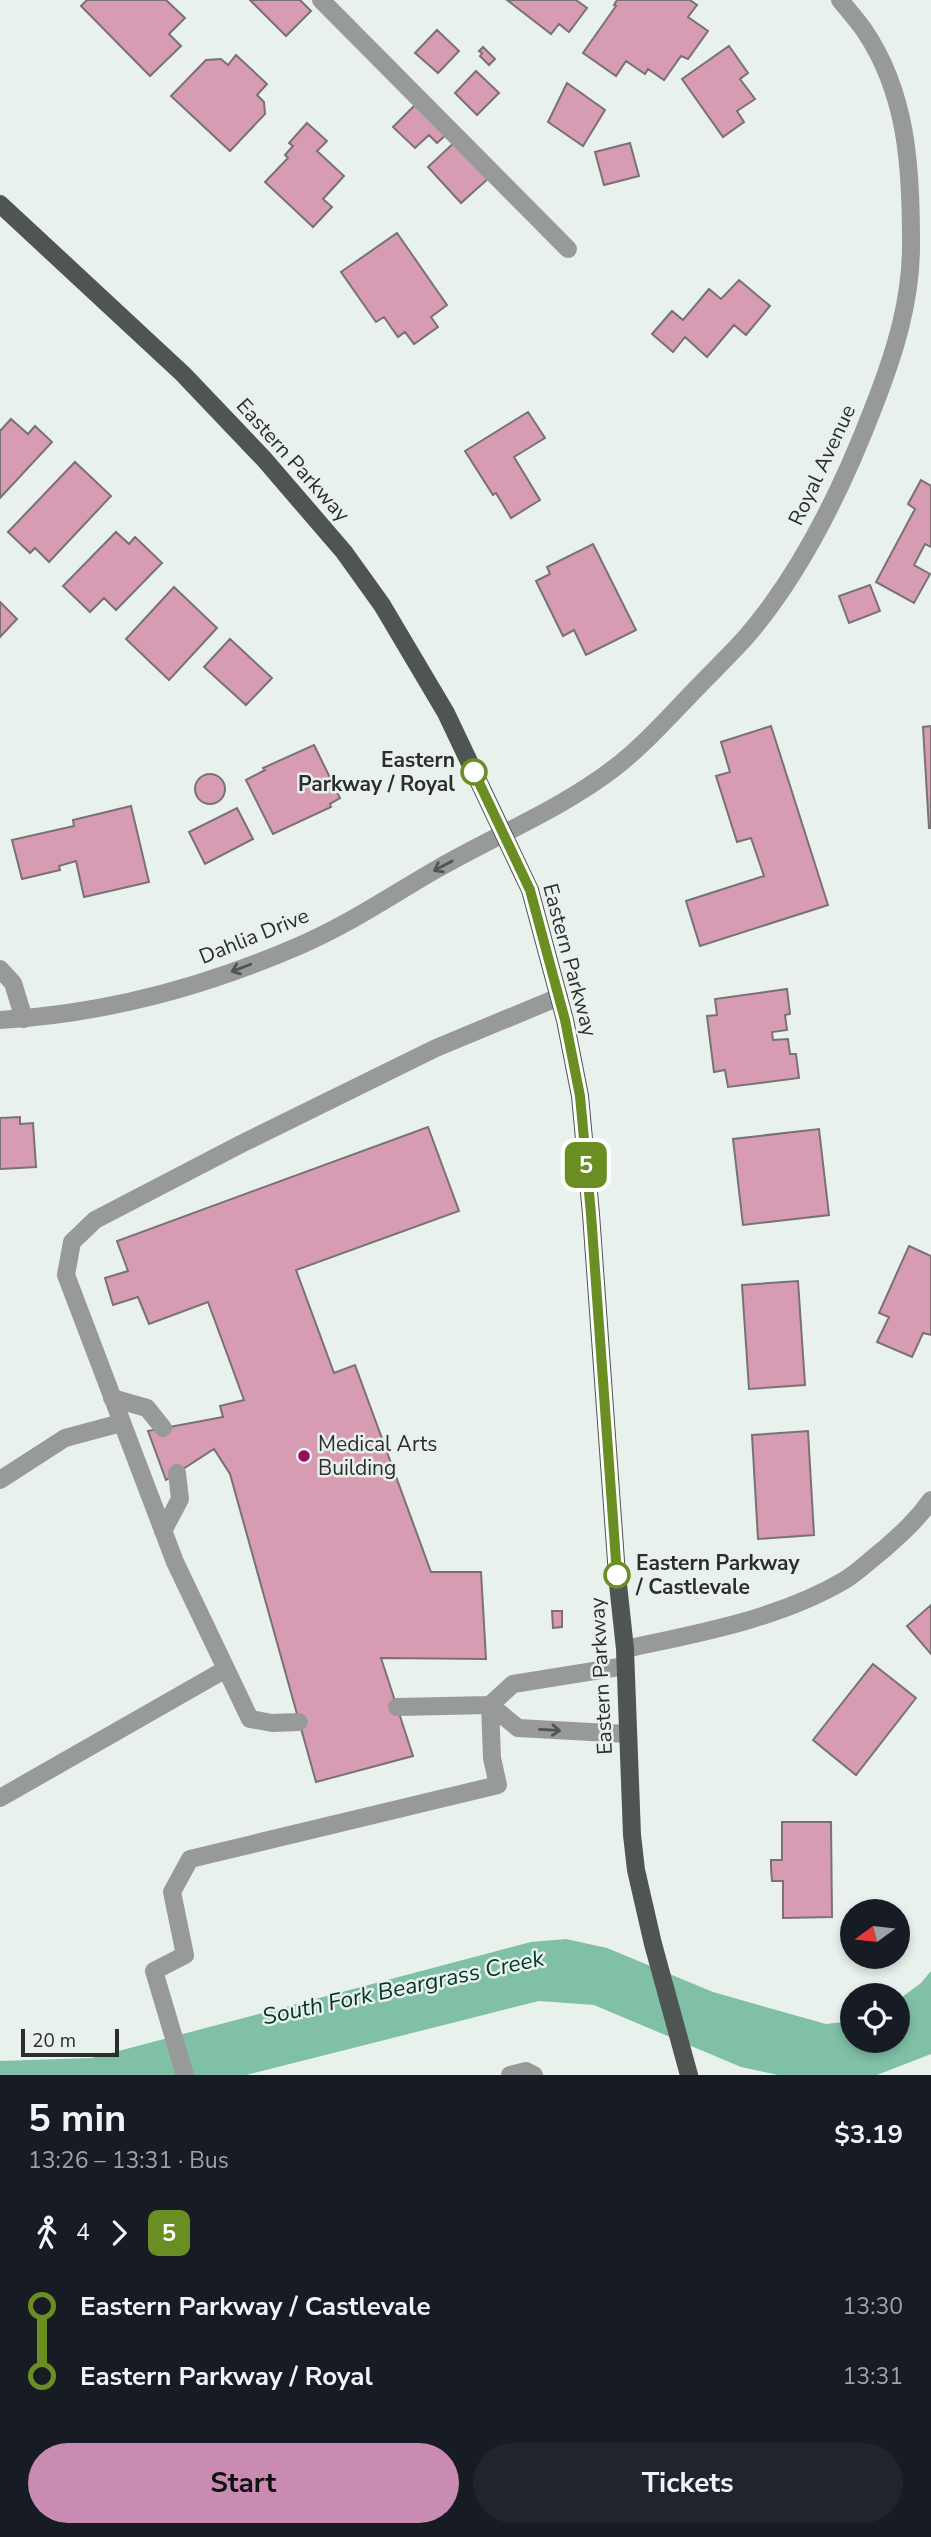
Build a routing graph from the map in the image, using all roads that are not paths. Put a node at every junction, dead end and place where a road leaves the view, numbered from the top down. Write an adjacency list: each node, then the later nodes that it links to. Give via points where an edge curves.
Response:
1 (321, 0): 4 (street)
2 (840, 0): 5 (street, Royal Avenue, via 864,30 890,79 904,126 911,183 911,272 906,304 893,358 864,432 801,559 747,635 615,767 564,803)
3 (0, 204): 5 (main road, Eastern Parkway, via 183,374 344,552 382,605 446,713)
4 (568, 250)
5 (504, 834): 7 (main road, Eastern Parkway, via 530,890); 8 (street, Dahlia Drive, one-way to 8, via 296,948 136,1001)
6 (0, 969): 8 (street, via 13,983)
7 (559, 997): 10 (street, via 436,1048 95,1220 72,1242 66,1275); 17 (main road, Eastern Parkway, via 580,1096)
8 (24, 1019): 9 (street, Dahlia Drive)
9 (0, 1020)
10 (112, 1398): 11 (street); 12 (street, via 147,1408)
11 (121, 1423): 14 (street, via 65,1438); 16 (street)
12 (163, 1428)
13 (177, 1473): 16 (street, via 180,1499)
14 (0, 1480)
15 (931, 1500): 17 (street, via 910,1527 857,1571 811,1597)
16 (163, 1531): 18 (street)
17 (625, 1657): 19 (street, via 513,1684); 22 (main road, Eastern Parkway)
18 (226, 1669): 21 (street, via 250,1719); 23 (street)
19 (490, 1704): 20 (street); 22 (street, one-way to 22, via 518,1728); 24 (street, via 498,1786 190,1859 172,1892 186,1955 153,1971)
20 (397, 1707)
21 (299, 1722)
22 (627, 1734): 27 (main road, Eastern Parkway, via 635,1858 653,1944)
23 (0, 1798)
24 (185, 2075)
25 (510, 2075): 26 (street, via 526,2071)
26 (534, 2075)
27 (690, 2075)

